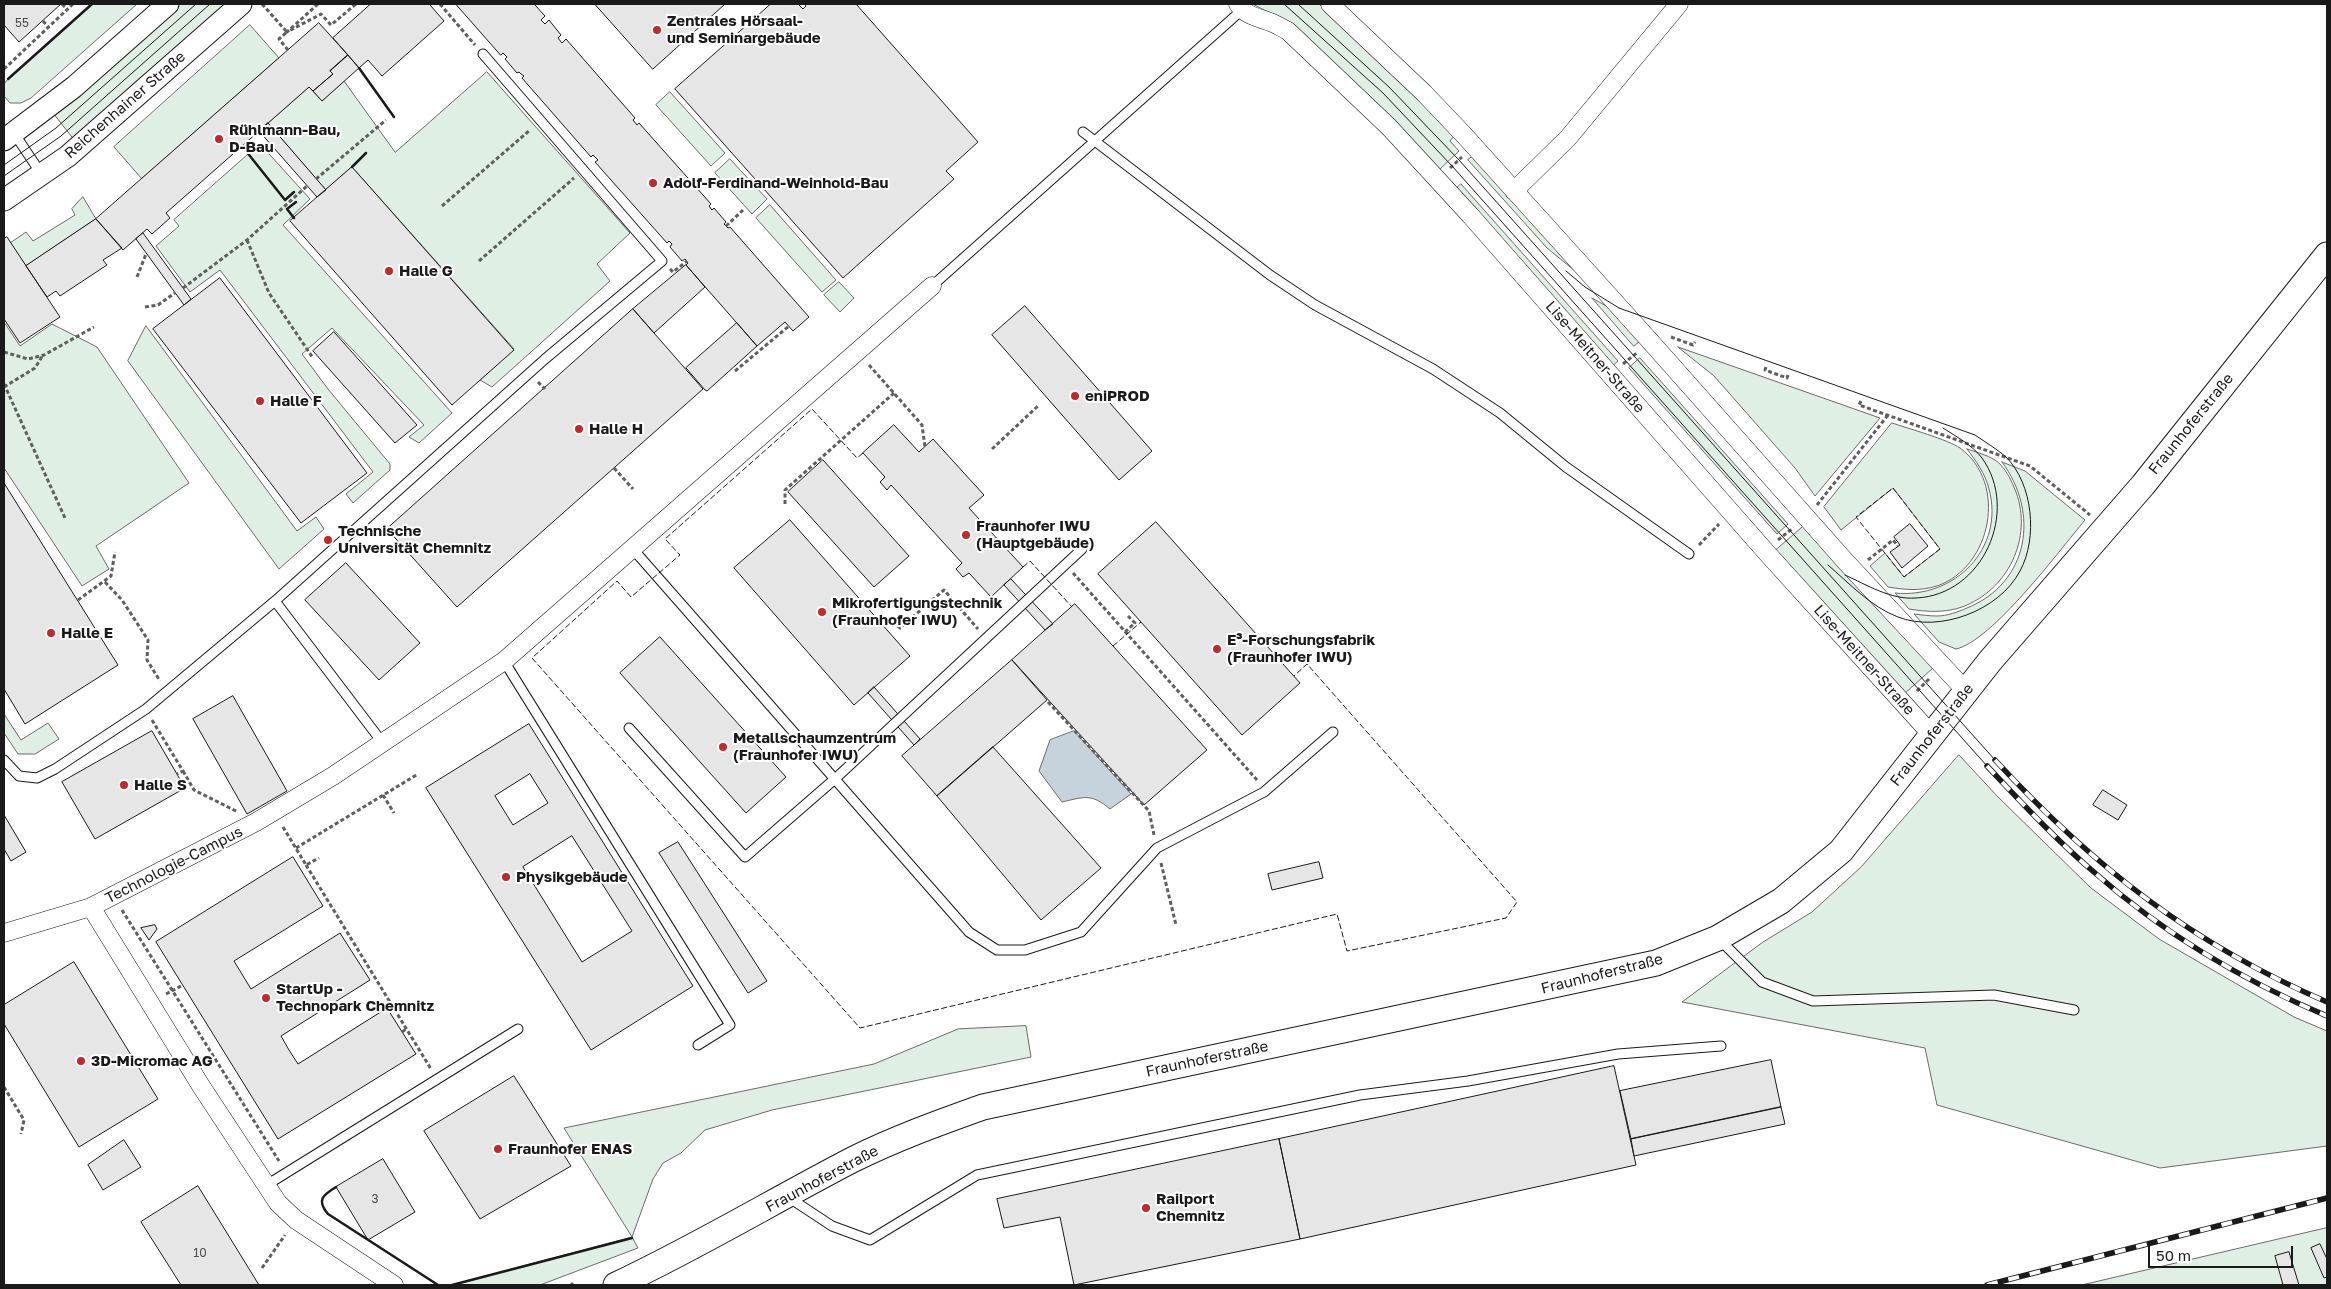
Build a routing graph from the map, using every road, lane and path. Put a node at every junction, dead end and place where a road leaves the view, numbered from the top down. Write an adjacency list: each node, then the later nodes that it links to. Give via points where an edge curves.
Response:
1 (62, 4): 12 (path)
2 (73, 4): 12 (path)
3 (168, 4): 24 (street, via 74,88)
4 (241, 4): 27 (street, Reichenhainer Straße, via 68,156)
5 (262, 4): 15 (path)
6 (318, 4): 15 (path)
7 (356, 4): 15 (path, via 331,25 321,14)
8 (440, 4): 16 (path)
9 (1330, 4): 23 (street)
10 (1678, 4): 31 (street, via 1568,138)
11 (1240, 7): 25 (lane); 30 (street, Lise-Meitner-Straße, via 1253,17 1288,31 1389,127)
12 (67, 9): 14 (path)
13 (42, 21): 14 (path)
14 (48, 27): 19 (path)
15 (287, 32): 17 (path, via 279,39)
16 (466, 34)
17 (288, 50)
18 (484, 54): 21 (lane)
19 (4, 69)
20 (386, 120): 28 (path)
21 (541, 121): 26 (lane); 33 (path)
22 (1083, 132): 25 (lane)
23 (1464, 135): 30 (path, via 1456,142 1466,154 1446,172 1455,183); 31 (street)
24 (9, 136): 27 (lane)
25 (1095, 142): 41 (lane); 76 (lane, via 1270,275 1315,305 1433,369 1500,413 1566,467)
26 (583, 170): 39 (path); 81 (lane, via 662,260 540,364)
27 (42, 175): 32 (street, Reichenhainer Straße)
28 (316, 179)
29 (307, 186): 36 (path)
30 (1447, 189): 55 (street, Lise-Meitner-Straße)
31 (1514, 191): 47 (street)
32 (4, 200)
33 (442, 206)
34 (743, 210): 35 (path)
35 (726, 226)
36 (247, 240): 42 (path); 52 (path, via 269,293)
37 (146, 254): 40 (path)
38 (2327, 255): 88 (main road, Fraunhoferstraße, via 2143,485)
39 (479, 262)
40 (137, 277)
41 (932, 286): 49 (street, Technologie-Campus)
42 (183, 288)
43 (175, 293): 44 (path, via 158,305)
44 (145, 307)
45 (789, 326): 54 (path)
46 (94, 327): 51 (path)
47 (1650, 341): 48 (path, via 1659,333 1694,345); 55 (path); 67 (street)
48 (1695, 342)
49 (857, 351): 58 (path); 72 (street, Technologie-Campus)
50 (4, 352): 51 (path, via 28,359)
51 (44, 355): 57 (path, via 35,368)
52 (313, 358)
53 (1766, 367): 56 (path, via 1765,370 1787,378)
54 (735, 371)
55 (1610, 375): 75 (street, Lise-Meitner-Straße)
56 (1788, 375)
57 (4, 386): 68 (path)
58 (894, 393): 62 (path, via 922,425); 66 (path, via 785,490)
59 (1860, 400): 61 (path, via 1859,406)
60 (1039, 405): 63 (path)
61 (1888, 416): 67 (path); 69 (path, via 2030,466)
62 (925, 447)
63 (992, 449)
64 (614, 468): 65 (path)
65 (633, 489)
66 (785, 504)
67 (1806, 516): 75 (path); 87 (street)
68 (65, 518)
69 (2092, 518)
70 (1723, 520): 76 (path)
71 (1898, 546): 78 (path, via 1893,540)
72 (632, 548): 86 (street, Technologie-Campus); 101 (lane)
73 (1082, 548): 77 (lane)
74 (115, 552): 79 (path, via 111,576)
75 (1766, 552): 91 (street, Lise-Meitner-Straße)
76 (1689, 554)
77 (1065, 563): 84 (path); 85 (lane)
78 (1864, 564)
79 (105, 582): 80 (path); 89 (path, via 122,600 148,640 147,660)
80 (78, 600)
81 (275, 601): 89 (lane); 96 (lane)
82 (1128, 616): 84 (path, via 1135,623)
83 (893, 621): 85 (path, via 900,628 944,590)
84 (1125, 632): 102 (path)
85 (986, 637): 101 (lane)
86 (504, 661): 96 (street, Technologie-Campus); 124 (lane, via 730,1025)
87 (1942, 665): 88 (street); 91 (path)
88 (1966, 691): 95 (main road, Fraunhoferstraße)
89 (167, 692): 92 (lane)
90 (1048, 702): 108 (path, via 1149,812)
91 (1904, 704): 95 (street, Lise-Meitner-Straße)
92 (146, 709): 97 (lane, via 37,778 19,776); 98 (path)
93 (629, 728): 101 (lane, via 745,857)
94 (1333, 732): 102 (lane)
95 (1932, 735): 117 (main road, Fraunhoferstraße, via 1841,851 1781,901)
96 (382, 742): 104 (street, Technologie-Campus)
97 (4, 760)
98 (183, 771): 99 (path); 106 (path, via 194,790 225,803)
99 (177, 774)
100 (418, 774): 103 (path)
101 (836, 778): 108 (lane, via 969,932 997,950 1024,950 1081,932)
102 (1266, 790): 108 (lane)
103 (383, 795): 105 (path); 107 (path)
104 (274, 812): 106 (street, Technologie-Campus); 107 (path)
105 (394, 813)
106 (256, 822): 113 (street, Technologie-Campus)
107 (296, 848): 110 (path)
108 (1157, 848): 115 (path)
109 (319, 858): 110 (path)
110 (306, 865): 111 (path)
111 (314, 878): 112 (path); 118 (path)
112 (308, 882)
113 (113, 896): 114 (street, Technologie-Campus); 129 (path)
114 (92, 907): 116 (street); 130 (street, Technologie-Campus, via 200,1086)
115 (1176, 925)
116 (4, 933)
117 (1718, 938): 120 (lane, via 1762,982 1813,1001 1994,995); 131 (main road, Fraunhoferstraße, via 1656,963 1610,974 982,1107 918,1130 852,1160)
118 (361, 955): 119 (path); 121 (path)
119 (356, 958)
120 (2074, 1010)
121 (406, 1029): 123 (path); 126 (path)
122 (518, 1029): 126 (lane)
123 (402, 1032)
124 (698, 1045)
125 (1721, 1046): 131 (lane, via 1618,1054 1468,1081 1360,1095 977,1175 870,1240 832,1226)
126 (436, 1079): 129 (lane)
127 (4, 1087): 128 (path, via 24,1120)
128 (21, 1134)
129 (286, 1172): 130 (lane)
130 (265, 1186): 132 (street, Technologie-Campus, via 278,1204)
131 (787, 1196): 135 (main road, Fraunhoferstraße)
132 (296, 1220): 133 (path); 134 (street, Technologie-Campus)
133 (262, 1268)
134 (394, 1285)
135 (616, 1285)

